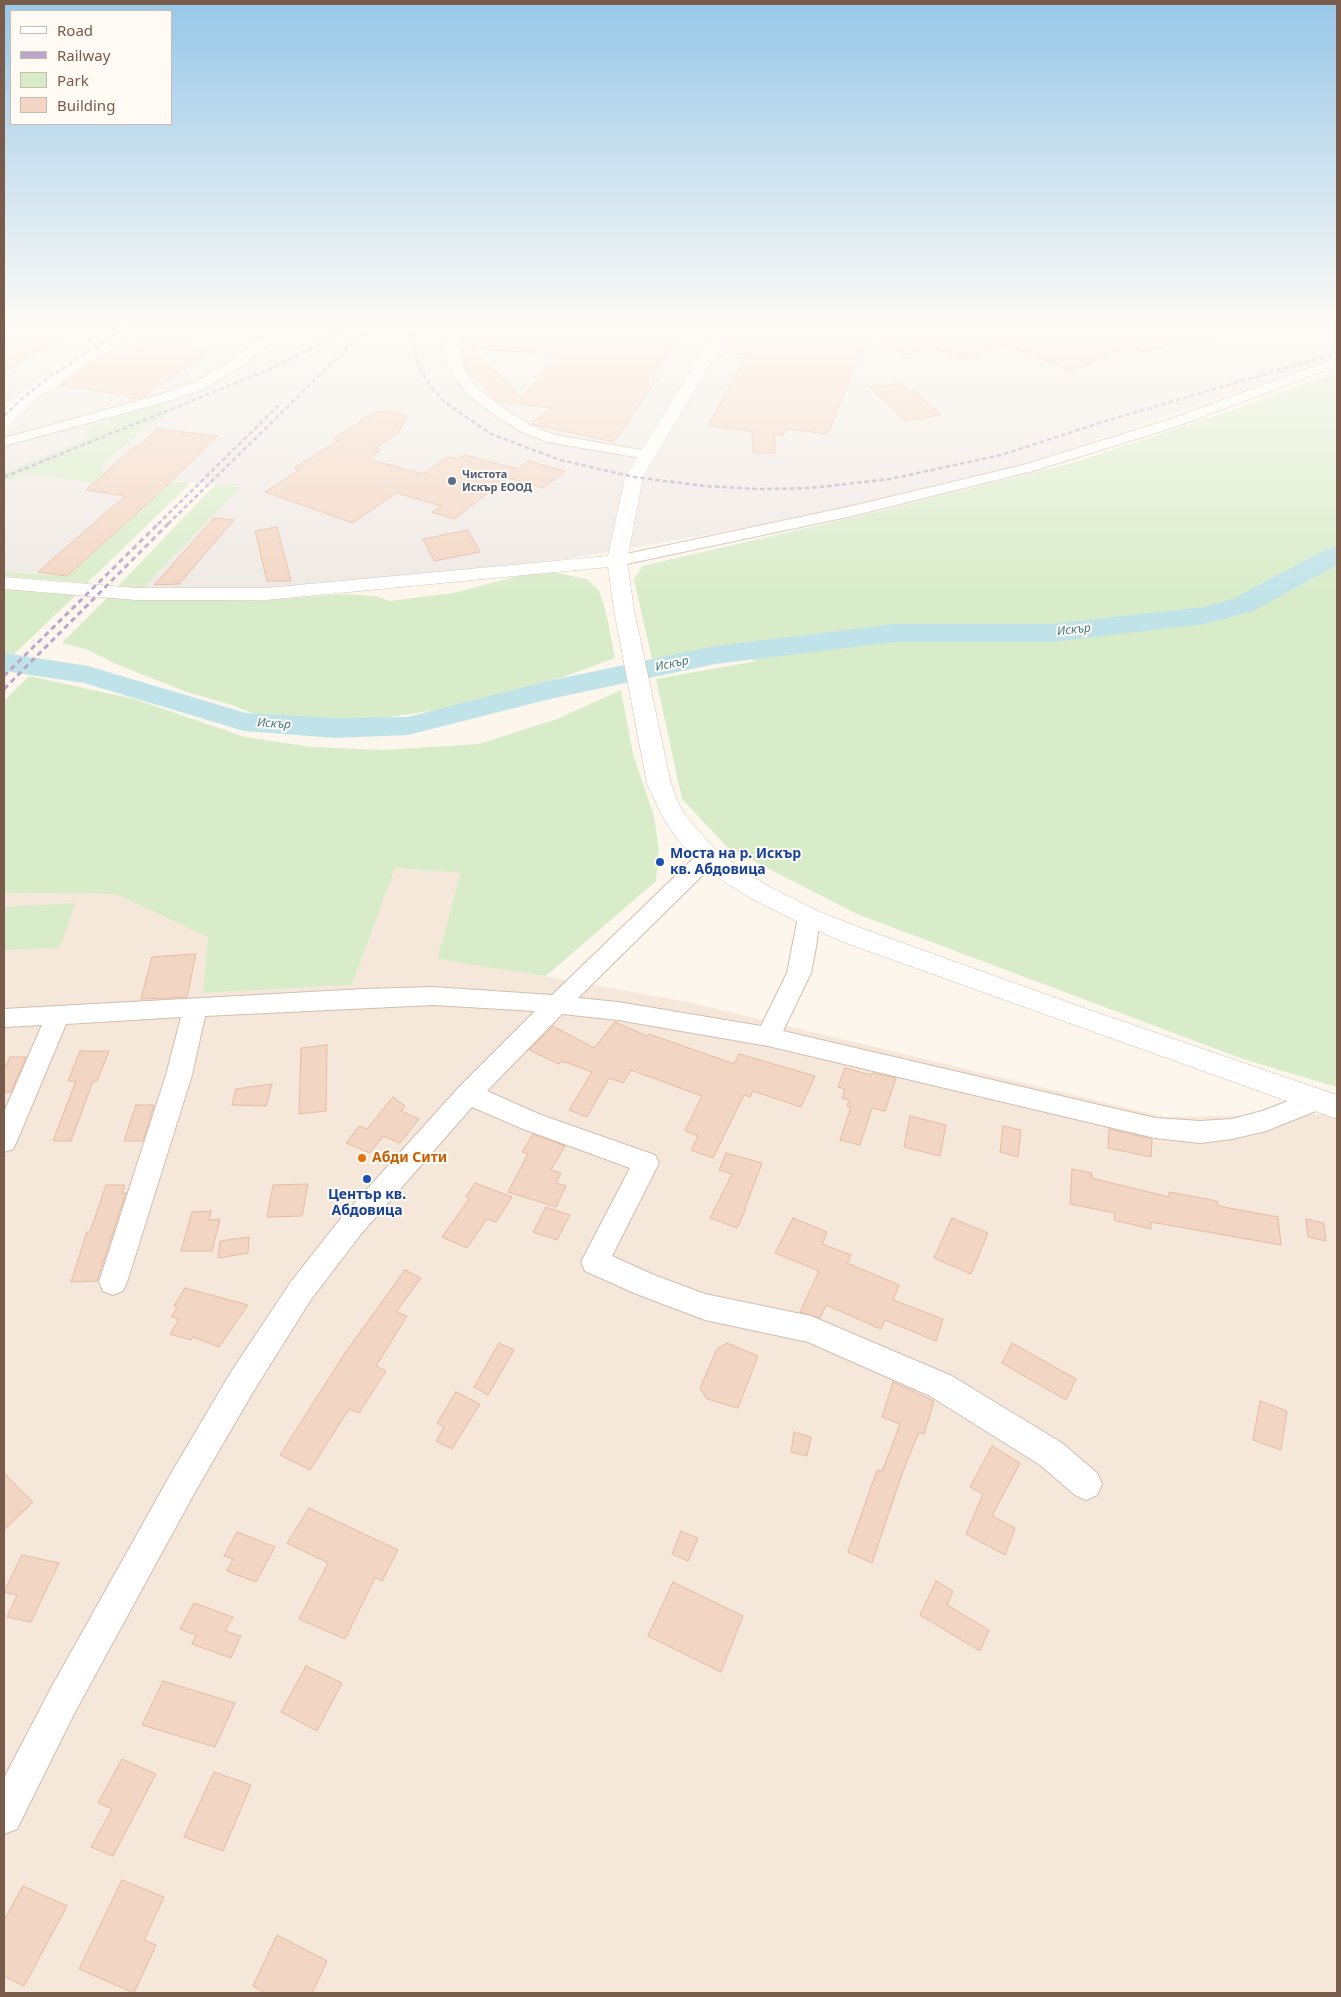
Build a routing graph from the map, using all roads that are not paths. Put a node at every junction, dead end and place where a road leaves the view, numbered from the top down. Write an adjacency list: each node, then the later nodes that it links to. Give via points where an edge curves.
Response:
1 (94, 417): 5 (street)
2 (508, 417): 6 (street, via 552,439)
3 (671, 417): 6 (street)
4 (1187, 417): 7 (street, via 1028,468 852,511)
5 (4, 442)
6 (647, 456): 7 (street, via 630,489)
7 (616, 562): 8 (street, via 266,594 136,594); 9 (street, via 659,784 670,811)
8 (4, 583)
9 (708, 857): 10 (street, via 763,894); 11 (street)
10 (809, 917): 15 (street, via 799,973); 17 (street)
11 (557, 1004): 12 (street, via 433,996); 15 (street); 16 (street)
12 (195, 1008): 13 (street); 19 (street, via 179,1075)
13 (58, 1015): 14 (street); 18 (street)
14 (4, 1018)
15 (768, 1037): 17 (street, via 1155,1128 1200,1132 1232,1129)
16 (468, 1094): 20 (street, via 532,1122 646,1163 595,1262 706,1307 811,1329 889,1362 940,1386 990,1416 1051,1454); 21 (street, via 351,1226 300,1292 247,1374 63,1700)
17 (1327, 1104)
18 (4, 1141)
19 (113, 1282)
20 (1086, 1484)
21 (4, 1816)

